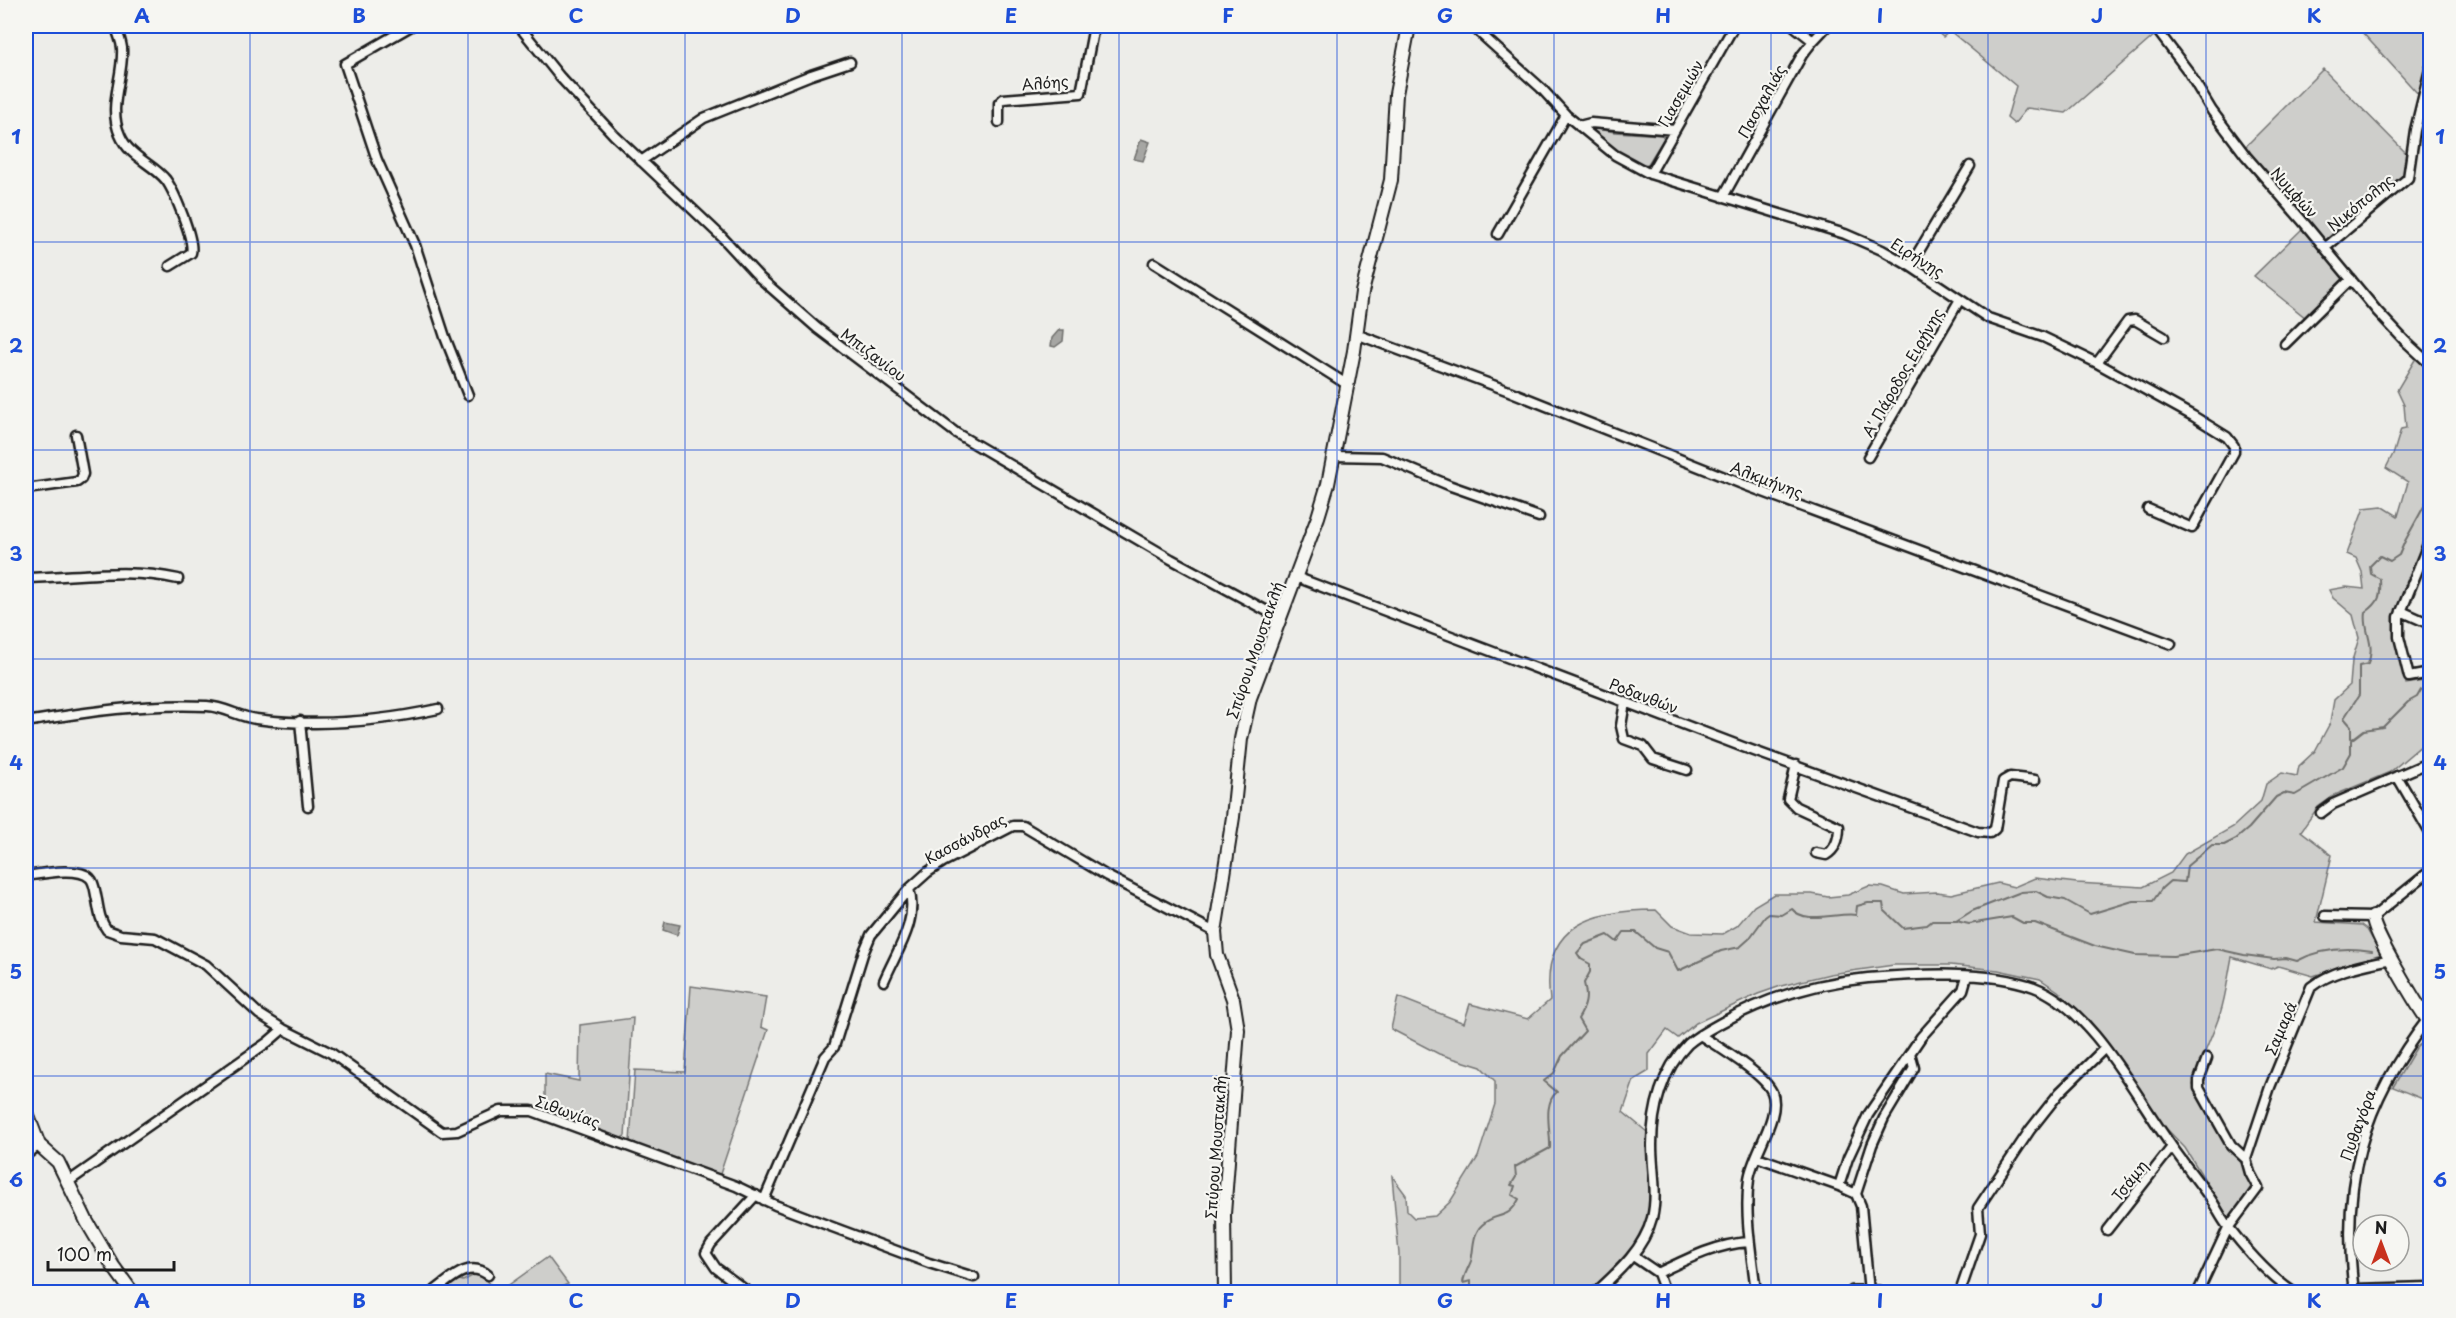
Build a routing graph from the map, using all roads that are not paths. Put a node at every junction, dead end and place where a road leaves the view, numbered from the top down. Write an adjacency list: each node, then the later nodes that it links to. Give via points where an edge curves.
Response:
1 (115, 26): 25 (street, via 122,47 115,100 119,133 127,147 171,188 192,243 191,253)
2 (411, 26): 35 (street, via 345,63 377,160 415,244)
3 (519, 26): 18 (street, Μπιζανίου, via 560,77)
4 (1094, 26): 15 (street, Αλόης, via 1081,93 1003,99 999,103)
5 (1409, 26): 29 (street, Σπύρου Μουστακλή, via 1396,94 1391,180 1362,292)
6 (1472, 26): 14 (street, Ειρήνης)
7 (1734, 26): 17 (street, Γιασεμιών)
8 (1794, 26): 11 (street)
9 (1827, 26): 11 (street, Πασχαλιάς)
10 (2154, 26): 23 (street, Νυμφών, via 2240,149)
11 (1813, 41): 21 (street, Πασχαλιάς)
12 (850, 62): 18 (street, via 704,118)
13 (2430, 69): 23 (street, Νικόπολης, via 2408,178)
14 (1566, 115): 16 (street, Ειρήνης); 22 (street)
15 (999, 122)
16 (1579, 126): 17 (street, via 1588,123); 20 (street, Ειρήνης, via 1615,155)
17 (1675, 130): 20 (street, Γιασεμιών)
18 (641, 161): 47 (street, Μπιζανίου, via 794,309 946,427)
19 (1971, 166): 26 (street)
20 (1650, 174): 21 (street, Ειρήνης)
21 (1723, 197): 26 (street, Ειρήνης, via 1845,234)
22 (1498, 234)
23 (2325, 248): 27 (street, Νυμφών)
24 (1154, 263): 34 (street)
25 (170, 266)
26 (1910, 266): 28 (street, Ειρήνης)
27 (2351, 279): 31 (street); 33 (street, Νυμφών, via 2393,329)
28 (1959, 301): 32 (street, Ειρήνης, via 1994,321 2038,334); 38 (street, A' Πάροδος Ειρήνης)
29 (1356, 334): 34 (street, Σπύρου Μουστακλή); 49 (street, Αλκμήνης, via 1747,486)
30 (2164, 337): 32 (street, via 2135,320 2128,321)
31 (2284, 344)
32 (2097, 363): 40 (street, Ειρήνης, via 2220,432 2234,446 2192,528)
33 (2430, 364)
34 (1348, 385): 37 (street, Σπύρου Μουστακλή)
35 (468, 395)
36 (76, 435): 39 (street, via 81,479)
37 (1334, 456): 41 (street, via 1382,457); 43 (street, Σπύρου Μουστακλή, via 1323,502)
38 (1868, 457)
39 (26, 489)
40 (2148, 510)
41 (1539, 517)
42 (2430, 539): 46 (street)
43 (1296, 577): 47 (street, Σπύρου Μουστακλή); 51 (street, Ροδανθών)
44 (26, 578): 45 (street, via 120,572)
45 (177, 579)
46 (2401, 611): 48 (street); 50 (street, via 2398,631 2409,677)
47 (1280, 618): 69 (street, Σπύρου Μουστακλή, via 1244,719)
48 (2430, 624)
49 (2171, 644)
50 (2430, 673)
51 (1625, 702): 56 (street, Ροδανθών); 57 (street, via 1621,726 1624,739 1643,746 1653,759)
52 (438, 709): 54 (street, via 337,723)
53 (26, 722): 54 (street, via 114,708 164,706 216,707 255,719)
54 (300, 722): 60 (street)
55 (2430, 762): 58 (street)
56 (1796, 765): 59 (street, Ροδανθών, via 1984,834 1996,826 2003,782 2010,777); 63 (street, via 1788,800 1839,827 1833,851 1826,855)
57 (1687, 770)
58 (2397, 776): 61 (street); 62 (street)
59 (2036, 780)
60 (308, 806)
61 (2321, 813)
62 (2430, 833)
63 (1816, 852)
64 (2430, 871): 68 (street)
65 (26, 876): 74 (street, via 84,874 92,880 100,919 107,930 155,938 206,965 259,1014)
66 (909, 889): 69 (street, Κασσάνδρας, via 943,862 1013,826 1023,826 1107,876); 72 (street, via 911,921); 88 (street, Κασσάνδρας, via 871,936 834,1047 825,1058)
67 (2325, 916): 68 (street)
68 (2373, 917): 70 (street, via 2373,926)
69 (1215, 932): 102 (street, Σπύρου Μουστακλή, via 1216,953 1231,991 1238,1030 1224,1214)
70 (2391, 959): 73 (street); 84 (street, Σαμαρά, via 2338,972 2311,987 2270,1087)
71 (1967, 976): 75 (street, via 1883,977 1798,990 1760,1004); 76 (street, via 2015,981 2036,988 2058,1000); 77 (street, via 1963,990)
72 (884, 981)
73 (2430, 1020): 97 (street, Πυθαγόρα, via 2405,1052 2377,1102 2358,1154 2349,1206)
74 (283, 1029): 85 (street); 88 (street, Σιθωνίας, via 330,1053 442,1132 458,1131 501,1111 532,1111)
75 (1700, 1035): 83 (street, via 1748,1067 1772,1092 1771,1120); 92 (street, via 1671,1066 1660,1090 1652,1146 1655,1201 1651,1221)
76 (2104, 1049): 81 (street); 107 (street, via 2060,1092 1978,1208 1980,1234)
77 (1910, 1053): 86 (street, via 1862,1125); 87 (street, via 1914,1068 1884,1118)
78 (2207, 1058): 84 (street, via 2199,1088 2231,1145)
79 (26, 1111): 80 (street)
80 (39, 1145): 82 (street); 85 (street, via 58,1162)
81 (2172, 1148): 89 (street); 90 (street, Τσάμη)
82 (26, 1155)
83 (1757, 1157): 86 (street); 91 (street, via 1749,1177)
84 (2246, 1159): 89 (street, via 2258,1188)
85 (68, 1182): 99 (street, via 87,1222)
86 (1839, 1186): 87 (street)
87 (1856, 1194): 98 (street)
88 (760, 1197): 95 (street, Σιθωνίας); 101 (street, Κασσάνδρας, via 706,1254 716,1268)
89 (2228, 1228): 108 (street); 109 (street)
90 (2107, 1230)
91 (1749, 1242): 93 (street, via 1695,1255); 105 (street)
92 (1633, 1256): 93 (street); 103 (street)
93 (1658, 1273): 104 (street)
94 (488, 1275): 100 (street, via 477,1268 466,1270)
95 (974, 1277)
96 (2430, 1287): 97 (street)
97 (2353, 1291)
98 (1874, 1292): 106 (street)
99 (132, 1293)
100 (433, 1293)
101 (748, 1293)
102 (1225, 1293)
103 (1596, 1293)
104 (1665, 1293)
105 (1756, 1293)
106 (1853, 1293)
107 (1960, 1293)
108 (2198, 1293)
109 (2293, 1293)

